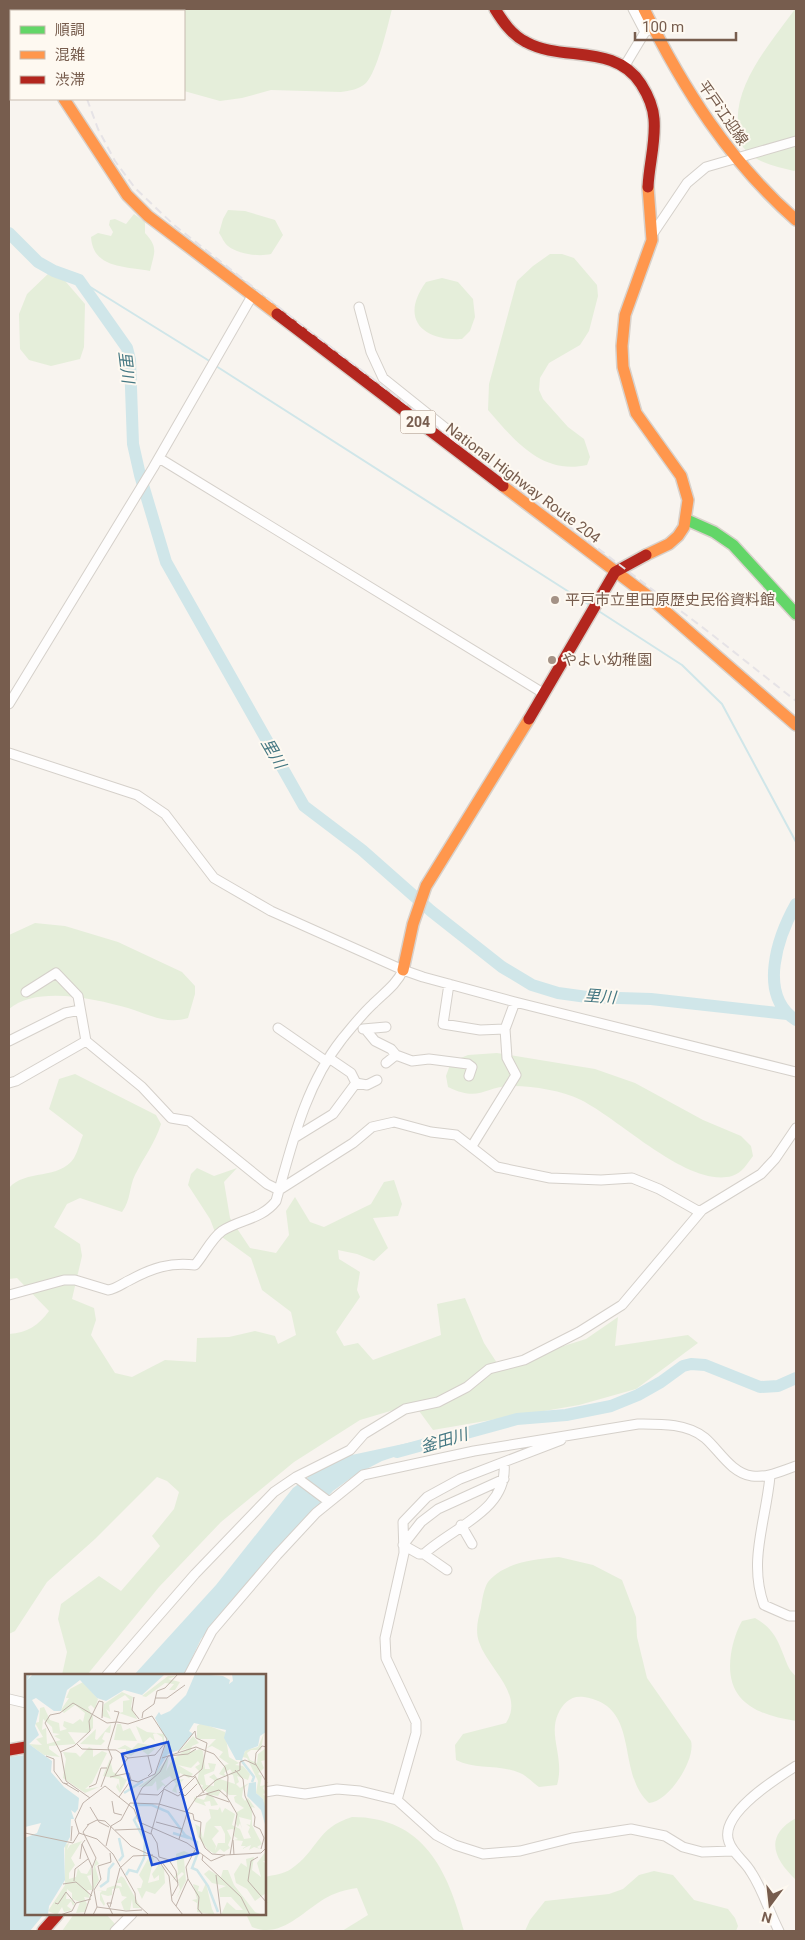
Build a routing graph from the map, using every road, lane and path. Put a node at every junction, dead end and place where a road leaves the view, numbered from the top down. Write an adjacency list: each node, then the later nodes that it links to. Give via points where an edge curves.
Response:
1 (495, 9): 5 (main road, via 510,30 530,44 601,56)
2 (633, 9): 4 (street)
3 (644, 9): 4 (main road, 平戸江迎線)
4 (649, 30): 5 (street); 8 (main road, 平戸江迎線)
5 (624, 67): 10 (main road, via 648,94 653,110 654,141 648,173 648,197)
6 (65, 100): 11 (main road, National Highway Route 204 / 204, via 140,208)
7 (796, 141): 8 (street)
8 (735, 156): 9 (main road, 平戸江迎線, via 760,187); 10 (street, via 706,166 687,183)
9 (796, 220)
10 (654, 232): 15 (main road, via 651,248 631,295 621,349 630,396 641,422 674,463 685,486 689,504)
11 (252, 296): 13 (main road, National Highway Route 204 / 204); 14 (street)
12 (358, 307): 13 (street, via 377,370 393,388 453,434)
13 (453, 448): 16 (main road, National Highway Route 204 / 204)
14 (159, 458): 18 (street); 19 (street)
15 (687, 520): 16 (main road, via 678,538 670,545 632,559); 17 (main road, via 733,545)
16 (616, 572): 18 (main road); 20 (main road, National Highway Route 204 / 204)
17 (796, 614)
18 (543, 693): 22 (main road, via 423,891)
19 (9, 704)
20 (796, 725)
21 (9, 754): 22 (street, via 137,795 165,814 214,878 271,911)
22 (403, 970): 23 (street); 27 (street, via 395,983)
23 (449, 984): 25 (street); 30 (street, via 443,1024 480,1030)
24 (26, 992): 26 (street, via 56,973 78,996)
25 (516, 1002): 30 (street); 37 (street)
26 (80, 1010): 32 (street, via 65,1012); 33 (street)
27 (354, 1026): 31 (street); 35 (street)
28 (386, 1027): 31 (street)
29 (278, 1028): 35 (street)
30 (505, 1028): 44 (street, via 507,1058 516,1075)
31 (366, 1030): 34 (street, via 375,1041)
32 (9, 1041)
33 (86, 1041): 40 (street); 45 (street, via 142,1087 171,1118 189,1121 267,1184)
34 (396, 1055): 36 (street); 38 (street, via 412,1061 429,1059 468,1064 472,1067)
35 (328, 1060): 41 (street, via 351,1073); 43 (street, via 315,1079)
36 (386, 1063)
37 (796, 1072)
38 (469, 1076)
39 (377, 1080): 41 (street, via 367,1085)
40 (9, 1083)
41 (356, 1083): 43 (street, via 333,1114)
42 (796, 1128): 46 (street, via 776,1160 761,1174)
43 (294, 1138): 45 (street)
44 (472, 1146): 45 (street, via 456,1135 390,1122 372,1127 353,1143); 46 (street, via 497,1167 550,1178 632,1178 659,1189 689,1208)
45 (279, 1190): 47 (street, via 269,1210 222,1231 195,1265 161,1266 113,1290 64,1280)
46 (702, 1210): 52 (street, via 622,1305 579,1332 524,1360 489,1369 467,1387 438,1402 405,1409 364,1434 350,1450)
47 (9, 1295)
48 (576, 1434): 49 (street); 51 (street, via 638,1424 664,1424 703,1436 739,1471 751,1476); 54 (street, via 363,1474)
49 (504, 1463): 53 (street); 57 (street, via 460,1479 427,1497 404,1522)
50 (796, 1466): 51 (street)
51 (770, 1476): 60 (street, via 759,1539 757,1585 764,1605)
52 (299, 1478): 54 (street); 61 (street, via 274,1492 195,1574)
53 (504, 1479): 55 (street, via 497,1497 488,1507); 57 (street, via 438,1508 421,1522)
54 (327, 1501): 62 (street, via 212,1632)
55 (461, 1525): 56 (street); 58 (street)
56 (472, 1544)
57 (403, 1545): 58 (street); 69 (street, via 404,1553 385,1638 386,1658 416,1722 416,1733)
58 (424, 1554): 59 (street)
59 (447, 1570)
60 (796, 1616)
61 (108, 1674)
62 (190, 1674)
63 (9, 1699): 64 (street)
64 (25, 1703)
65 (25, 1748): 66 (main road)
66 (9, 1750)
67 (796, 1766): 70 (street, via 770,1782 739,1811 728,1837)
68 (266, 1792): 69 (street, via 305,1794 337,1788)
69 (397, 1800): 70 (street, via 436,1835 483,1854 520,1851 631,1828 665,1836 702,1852)
70 (733, 1850): 75 (street, via 754,1877)
71 (57, 1915): 73 (main road)
72 (131, 1915): 74 (street)
73 (43, 1931)
74 (115, 1931)
75 (779, 1931)

